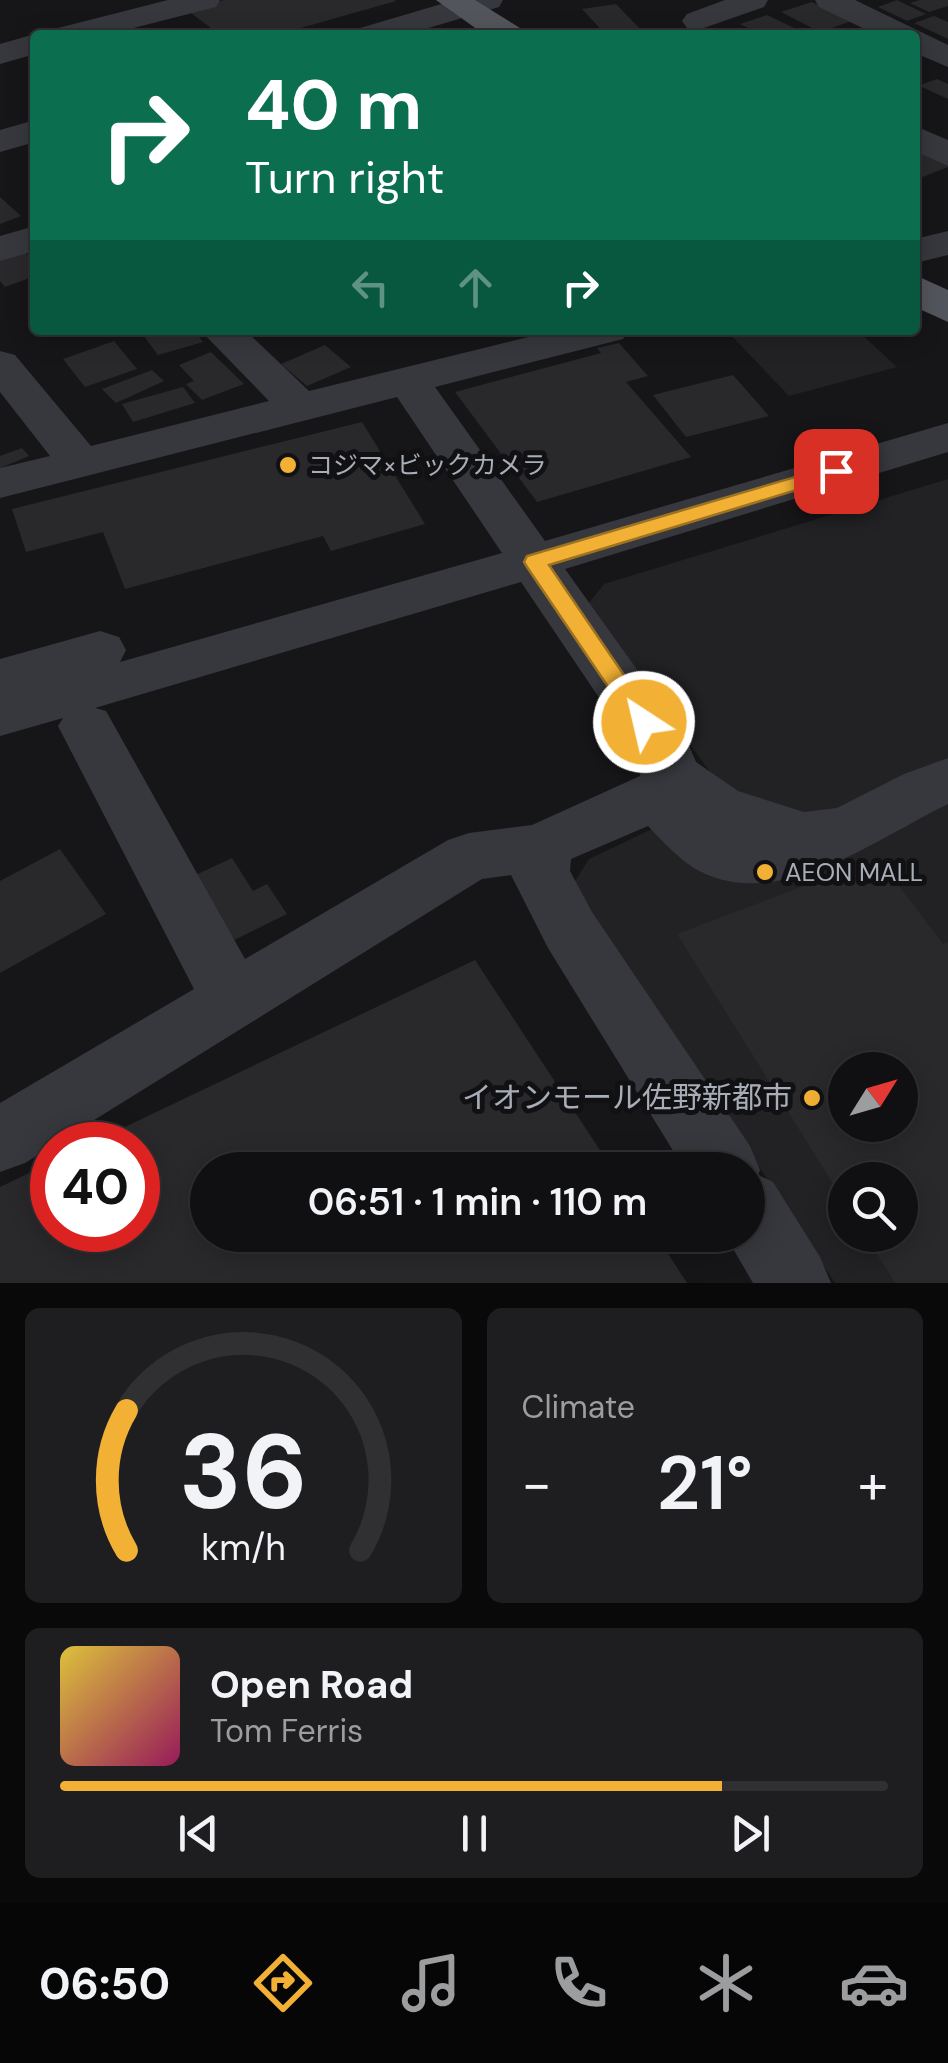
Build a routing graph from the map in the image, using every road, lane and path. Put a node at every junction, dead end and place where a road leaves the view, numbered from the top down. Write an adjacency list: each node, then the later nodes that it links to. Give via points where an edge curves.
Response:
1 (205, 0): 5 (street, via 100,26)
2 (752, 0): 8 (street, via 698,21)
3 (830, 0): 9 (street)
4 (468, 3): 6 (street); 7 (main road)
5 (71, 19)
6 (386, 30)
7 (502, 30)
8 (715, 30)
9 (892, 30)
10 (920, 43): 13 (street)
11 (30, 45): 12 (street)
12 (0, 54)
13 (948, 57)
14 (30, 132): 15 (street)
15 (0, 141)
16 (920, 141): 17 (street)
17 (948, 155)
18 (30, 240): 20 (street)
19 (948, 243): 21 (street)
20 (0, 249)
21 (920, 250)
22 (920, 291): 23 (main road)
23 (948, 308)
24 (226, 335): 30 (street)
25 (470, 335): 27 (street)
26 (589, 335): 27 (street)
27 (498, 359): 29 (street)
28 (0, 364): 32 (street)
29 (409, 382): 30 (street); 34 (street)
30 (303, 410): 32 (street)
31 (948, 437): 34 (street)
32 (81, 464): 33 (street)
33 (0, 483)
34 (535, 562): 35 (street, via 460,558 266,603); 36 (street); 37 (street, via 490,589); 40 (street, via 666,752)
35 (0, 678)
36 (0, 716)
37 (86, 726): 38 (street); 42 (street)
38 (0, 752)
39 (948, 780): 40 (street, via 817,846 770,861 727,857)
40 (662, 784): 41 (street)
41 (542, 847): 42 (street, via 469,858); 44 (street, via 540,872 570,930)
42 (234, 1000): 43 (street)
43 (0, 1140)
44 (712, 1152)
45 (765, 1234): 46 (street)
46 (794, 1283)

